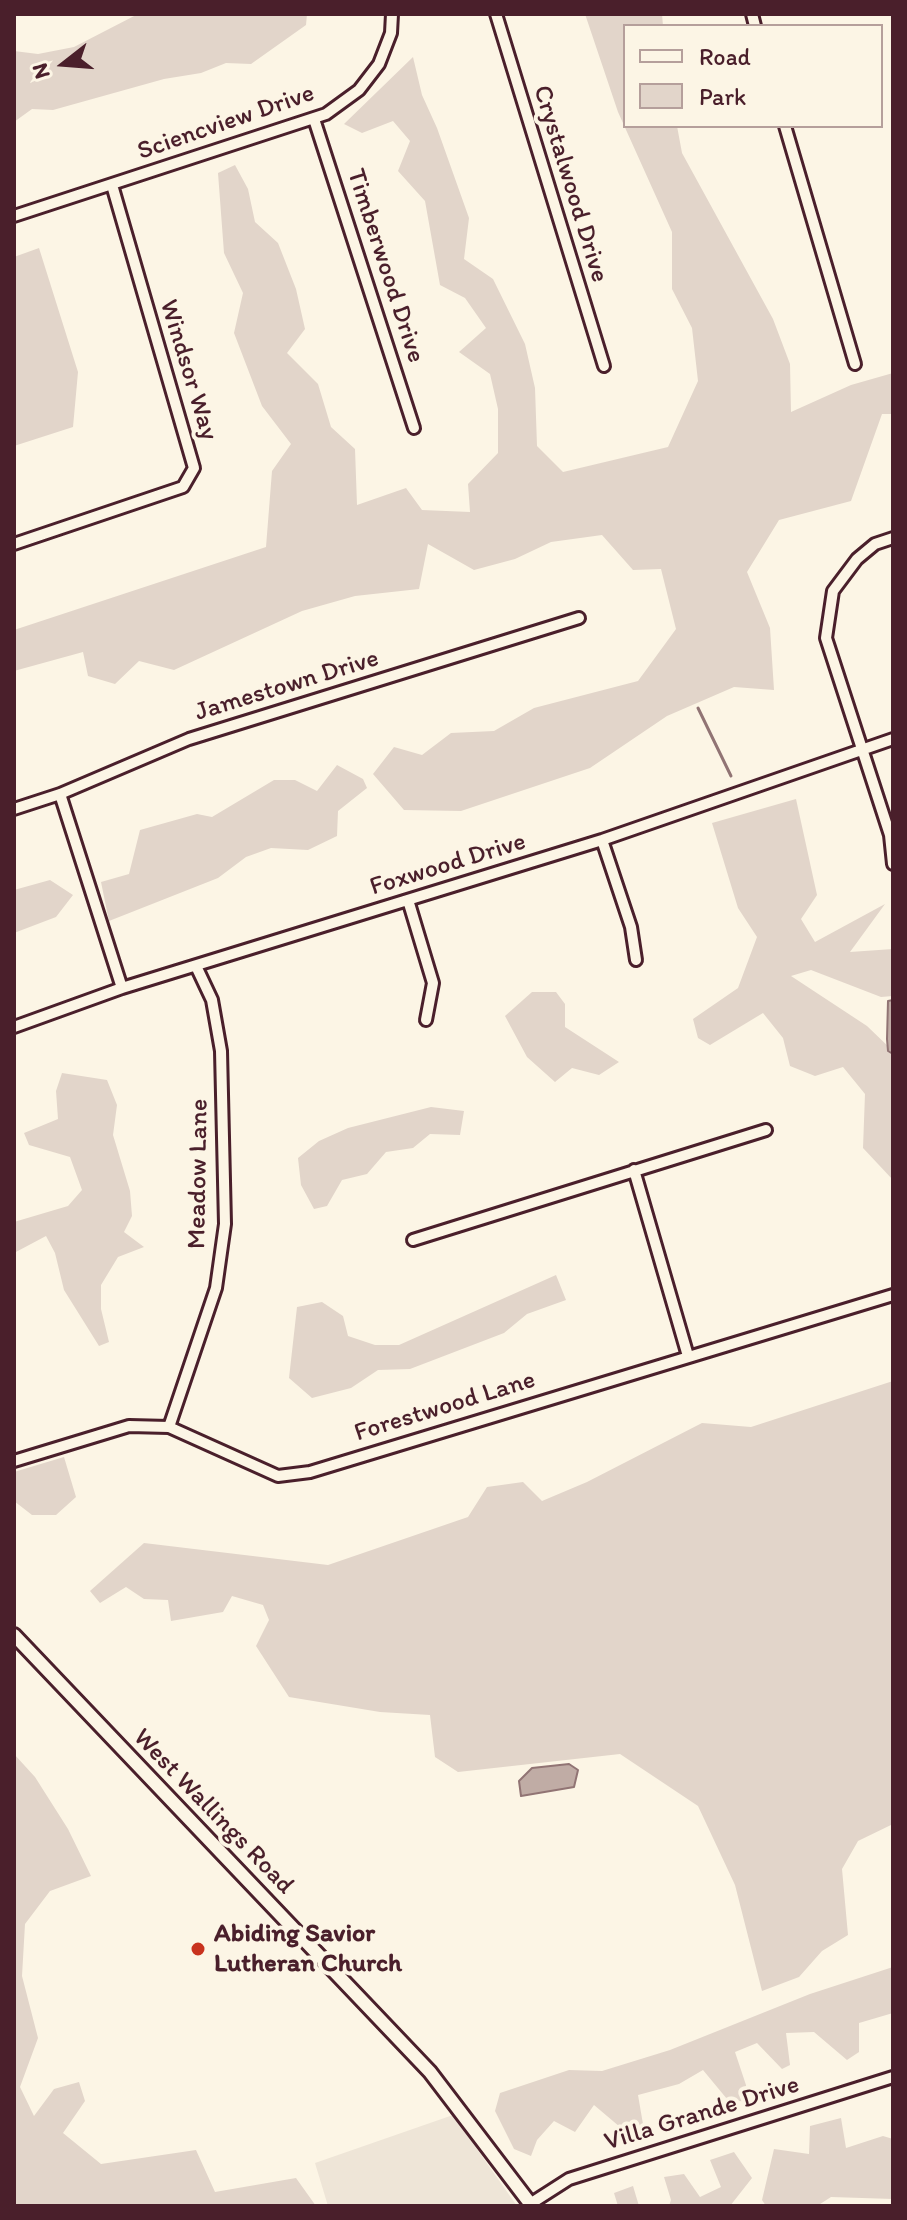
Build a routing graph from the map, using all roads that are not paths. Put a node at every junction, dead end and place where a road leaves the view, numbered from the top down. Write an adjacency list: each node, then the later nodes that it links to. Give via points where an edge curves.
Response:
1 (392, 14): 3 (street, Sciencview Drive, via 379,64 348,100)
2 (496, 14): 8 (street, Crystalwood Drive)
3 (314, 119): 5 (street, Sciencview Drive); 9 (street, Timberwood Drive)
4 (786, 128): 7 (street)
5 (112, 185): 6 (street, Sciencview Drive); 11 (street, Windsor Way, via 194,468 183,487)
6 (14, 216)
7 (855, 364)
8 (604, 366)
9 (414, 428)
10 (893, 538): 14 (street, via 857,559 833,591 826,638)
11 (14, 544)
12 (579, 618): 15 (street, Jamestown Drive, via 189,739)
13 (893, 739): 14 (street, Foxwood Drive)
14 (860, 749): 17 (street, Foxwood Drive); 18 (street, via 890,835)
15 (60, 794): 16 (street, Jamestown Drive); 22 (street)
16 (14, 809)
17 (602, 840): 19 (street, Foxwood Drive); 20 (street, via 631,927)
18 (893, 864)
19 (408, 900): 21 (street, Foxwood Drive); 23 (street, via 433,983)
20 (636, 960)
21 (196, 966): 22 (street, Foxwood Drive); 30 (street, Meadow Lane, via 212,1000 221,1051 225,1224 216,1288)
22 (122, 988): 24 (street, Foxwood Drive)
23 (426, 1020)
24 (14, 1027)
25 (766, 1130): 26 (street)
26 (634, 1170): 27 (street); 29 (street)
27 (413, 1240)
28 (893, 1295): 29 (street, Forestwood Lane)
29 (688, 1356): 30 (street, Forestwood Lane, via 300,1474 278,1476)
30 (169, 1427): 31 (street, Forestwood Lane, via 129,1426)
31 (14, 1461)
32 (14, 1635): 34 (street, West Wallings Road, via 430,2072)
33 (893, 2077): 34 (street, Villa Grande Drive, via 569,2179)
34 (531, 2205)

